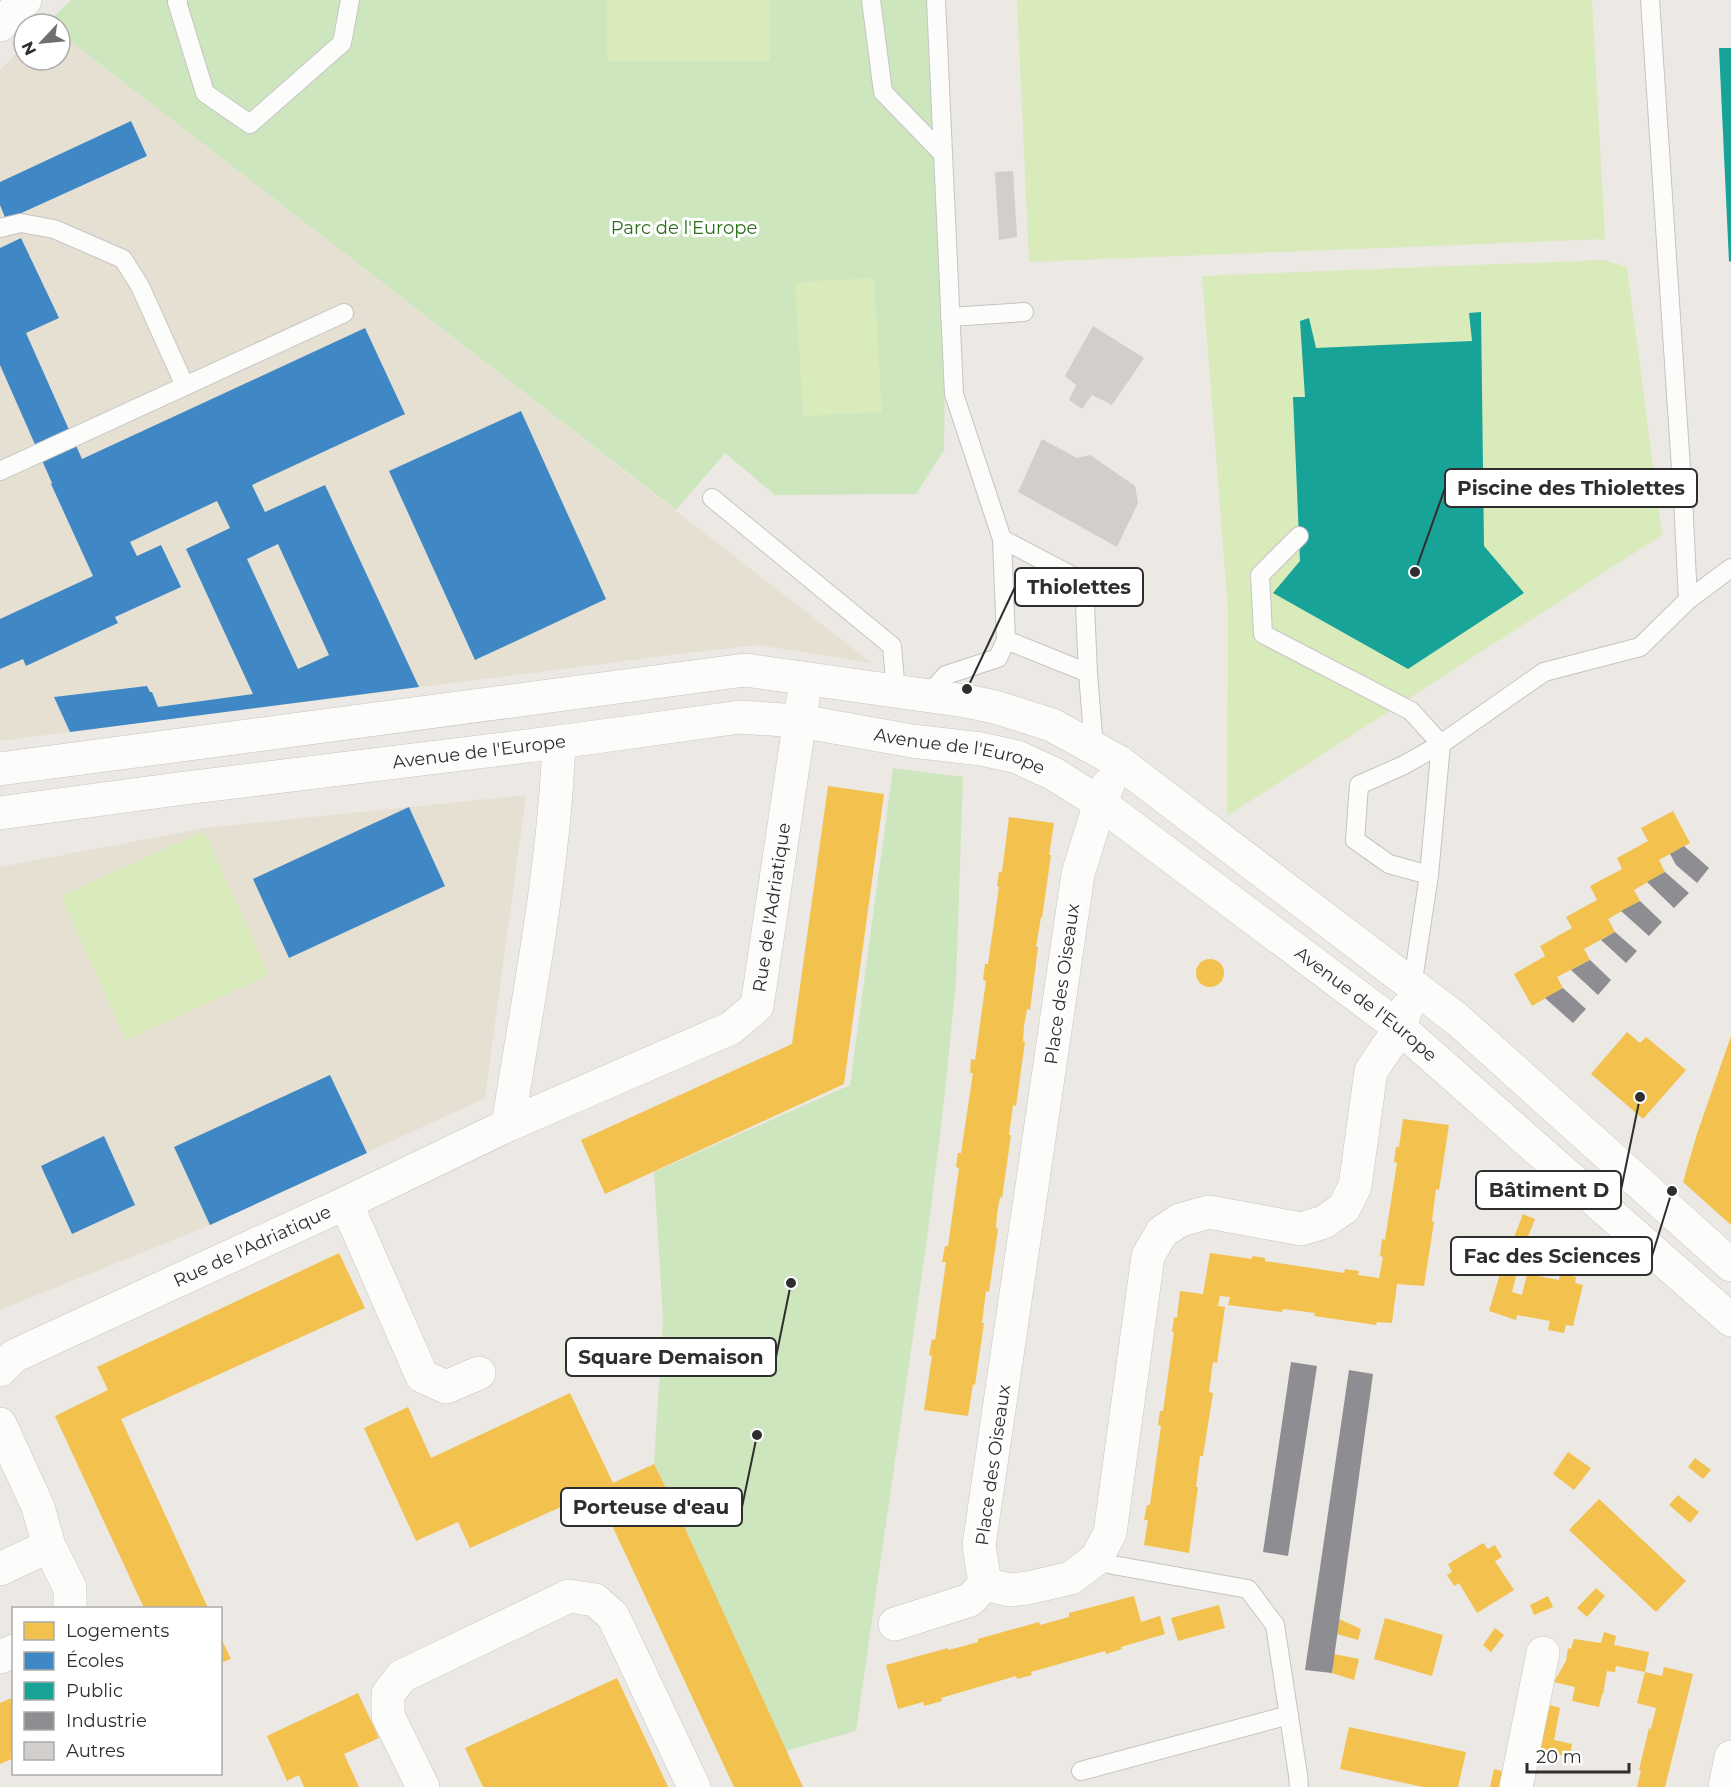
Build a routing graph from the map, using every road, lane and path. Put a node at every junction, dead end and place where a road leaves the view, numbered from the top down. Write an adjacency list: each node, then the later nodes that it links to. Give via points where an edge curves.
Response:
1 (25, 0): 7 (street)
2 (178, 0): 3 (lane, via 205,93 250,124 342,43)
3 (350, 0)
4 (871, 0): 8 (lane, via 883,92)
5 (936, 0): 8 (lane)
6 (1650, 0): 19 (lane)
7 (0, 25)
8 (943, 154): 12 (lane)
9 (0, 228): 13 (lane, via 21,223 54,229 123,259 140,286)
10 (344, 312): 13 (lane)
11 (1024, 312): 12 (lane)
12 (950, 317): 17 (lane, via 954,394)
13 (185, 386): 14 (lane)
14 (0, 471)
15 (712, 498): 23 (lane, via 892,646)
16 (1299, 536): 26 (lane, via 1260,575 1263,634 1411,711)
17 (1002, 540): 20 (lane); 21 (lane, via 1084,582)
18 (1731, 568): 19 (lane)
19 (1688, 600): 26 (lane, via 1640,647 1544,672)
20 (1006, 639): 21 (lane); 23 (lane, via 998,658 946,675)
21 (1088, 673): 27 (lane)
22 (806, 678): 23 (street); 24 (street, Rue de l'Adriatique); 28 (street, via 745,670)
23 (912, 694): 27 (street, via 995,707 1052,725)
24 (800, 721): 25 (street, Avenue de l'Europe, via 740,717); 29 (street, Avenue de l'Europe, via 1017,757); 34 (street, Rue de l'Adriatique, via 757,1006 731,1028)
25 (559, 742): 30 (street, Avenue de l'Europe); 34 (street, via 550,859)
26 (1441, 744): 31 (lane); 31 (lane, via 1359,785 1354,840 1389,864)
27 (1106, 755): 29 (street, Place des Oiseaux); 32 (street)
28 (0, 769)
29 (1100, 802): 33 (street, Avenue de l'Europe); 44 (street, Place des Oiseaux, via 1078,874 1038,1145 980,1545)
30 (0, 813)
31 (1429, 875): 32 (lane)
32 (1412, 987): 33 (street); 36 (street, via 1458,1020)
33 (1400, 1028): 37 (street, Avenue de l'Europe); 42 (street, via 1371,1071 1355,1186 1344,1208 1323,1222 1301,1229 1209,1212 1180,1220 1162,1232 1148,1256 1110,1533)
34 (508, 1125): 35 (street, Rue de l'Adriatique)
35 (345, 1203): 38 (street, Rue de l'Adriatique, via 14,1356); 39 (street, via 422,1376 446,1387)
36 (1731, 1265)
37 (1731, 1320)
38 (0, 1370)
39 (479, 1372)
40 (0, 1424): 41 (street, via 38,1507)
41 (49, 1546): 43 (street); 45 (street, via 70,1588)
42 (1096, 1559): 44 (street, via 1071,1578 1028,1588 1009,1590); 48 (lane, via 1248,1589 1275,1625)
43 (0, 1569)
44 (985, 1584): 46 (street, via 970,1600)
45 (70, 1607)
46 (895, 1624)
47 (1543, 1653): 54 (street)
48 (1289, 1715): 50 (lane); 53 (lane)
49 (1731, 1757): 55 (street)
50 (1082, 1771)
51 (423, 1787): 52 (street, via 388,1716 388,1694 402,1676 569,1596 595,1600 613,1616)
52 (694, 1787)
53 (1299, 1787)
54 (1516, 1787)
55 (1725, 1787)

